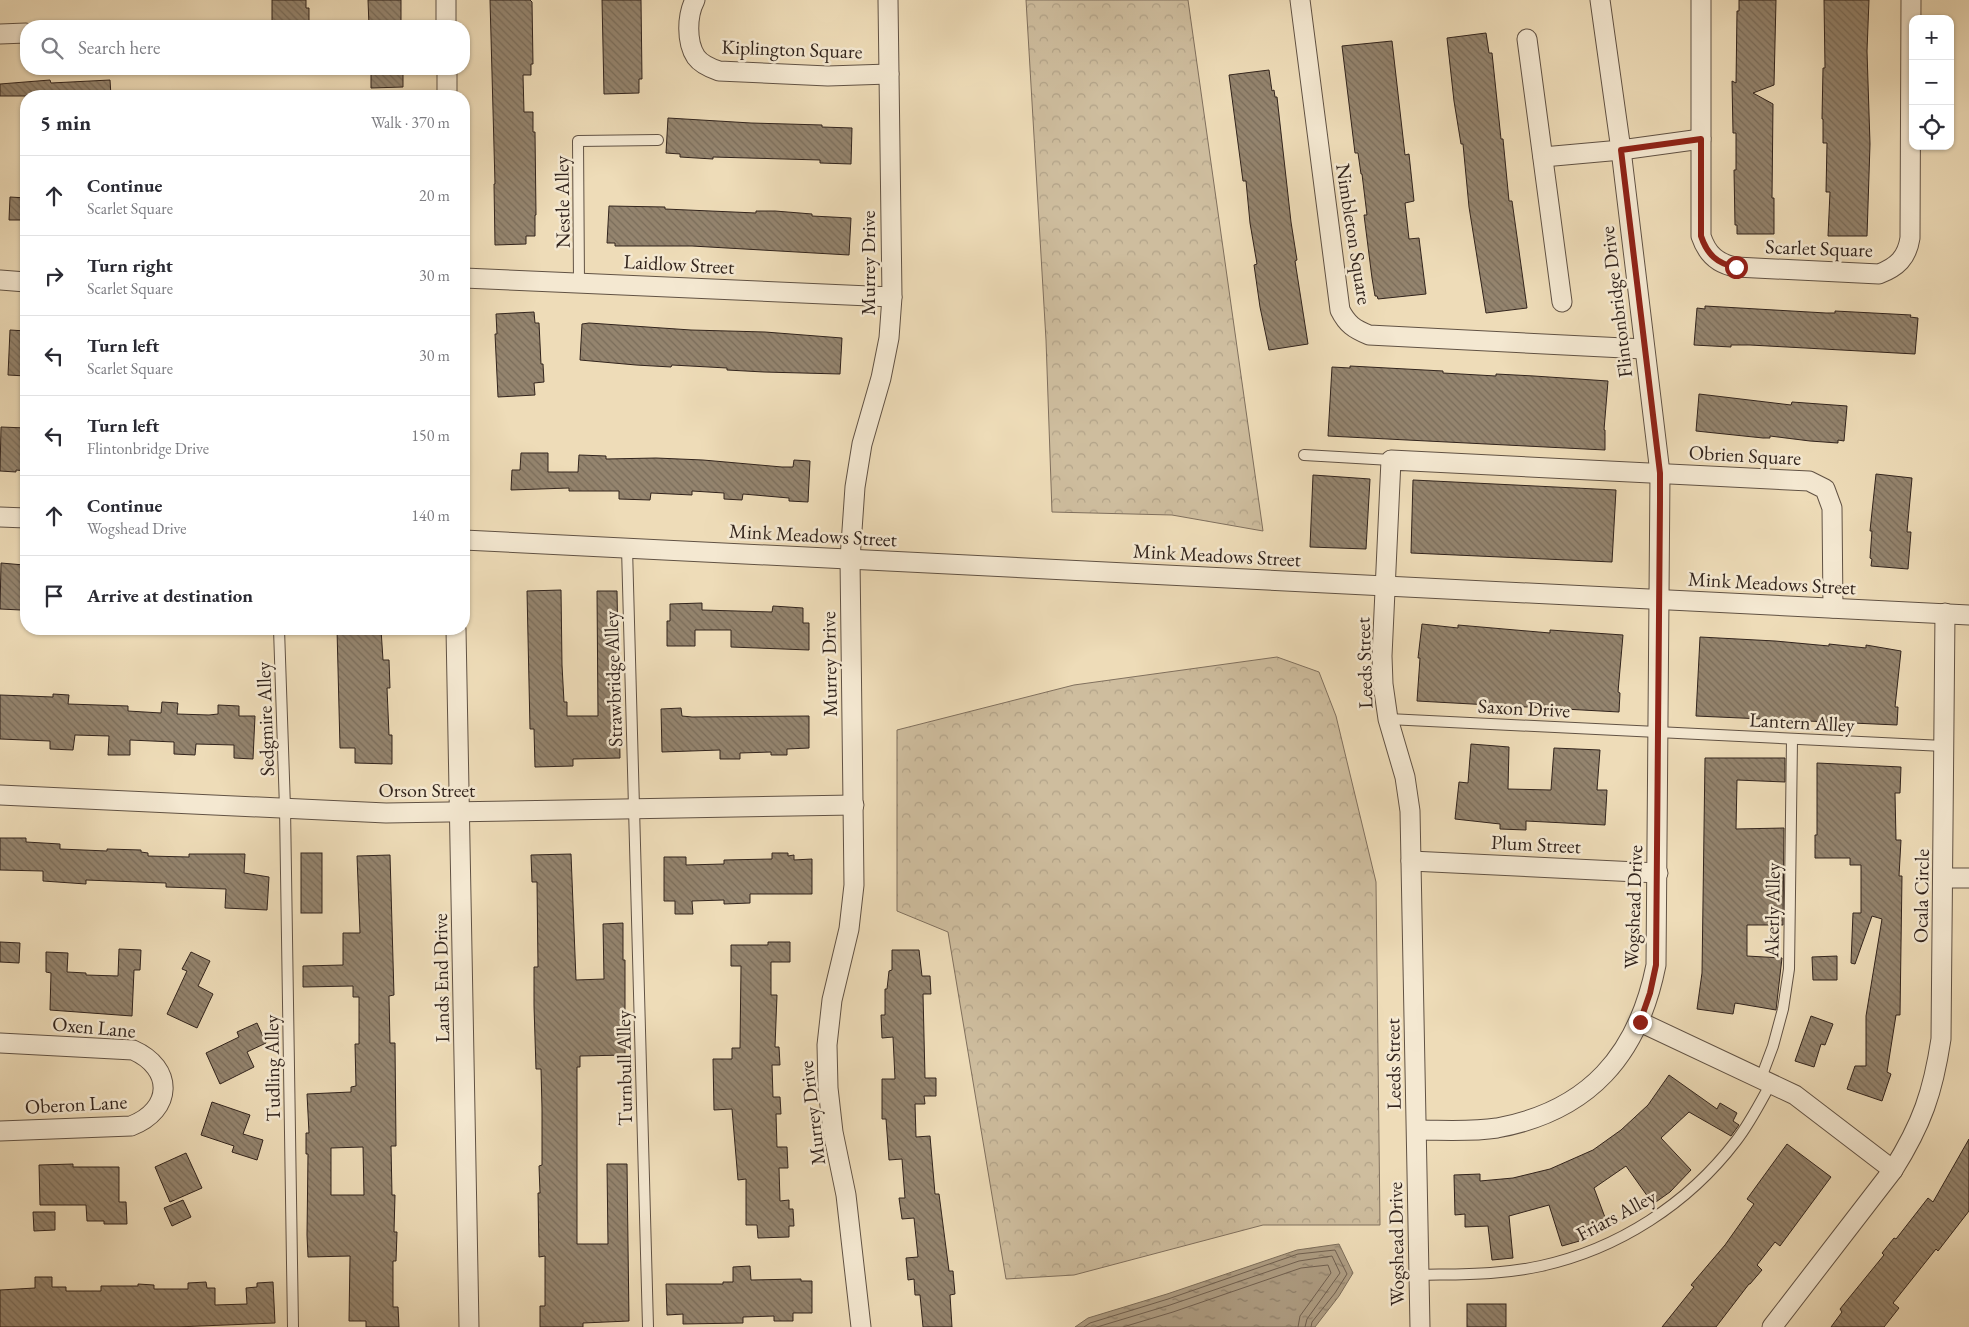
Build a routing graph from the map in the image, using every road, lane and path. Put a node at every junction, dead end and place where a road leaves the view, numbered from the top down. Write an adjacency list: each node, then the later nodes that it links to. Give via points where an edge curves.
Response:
1 (446, 0): 8 (street)
2 (695, 0): 12 (street, Kiplington Square, via 690,13 690,45 706,66 719,71 828,76)
3 (888, 0): 12 (street, Murrey Drive)
4 (1300, 0): 25 (street, Nimbleton Square, via 1340,310 1345,321 1355,330 1369,335)
5 (1600, 0): 17 (street, Flintonbridge Drive)
6 (1701, 0): 15 (street, Scarlet Square)
7 (1911, 0): 15 (street, Scarlet Square, via 1910,238 1902,260 1892,269 1879,274 1746,268 1727,266 1715,260 1705,249 1701,236)
8 (446, 20)
9 (20, 33): 10 (street)
10 (0, 34)
11 (1526, 39): 18 (street)
12 (889, 74): 23 (street, Murrey Drive)
13 (447, 75): 14 (street)
14 (447, 90)
15 (1701, 139): 17 (street)
16 (658, 140): 22 (lane, Nestle Alley, via 578,141)
17 (1621, 150): 18 (street); 25 (street, Flintonbridge Drive)
18 (1543, 158): 24 (street)
19 (470, 278): 22 (street, Laidlow Street)
20 (0, 280): 21 (street)
21 (20, 282)
22 (579, 282): 23 (street, Laidlow Street)
23 (892, 298): 33 (street, Murrey Drive, via 889,338 862,444 855,487)
24 (1562, 302)
25 (1644, 349): 28 (street, Flintonbridge Drive)
26 (1304, 455): 27 (lane)
27 (1391, 460): 28 (street); 34 (street, Leeds Street)
28 (1660, 473): 35 (street, Flintonbridge Drive); 36 (street, Obrien Square, via 1809,480 1825,489 1832,508)
29 (0, 517): 30 (street)
30 (20, 518)
31 (470, 540): 32 (street, Mink Meadows Street)
32 (627, 548): 33 (street, Mink Meadows Street); 48 (lane, Strawbridge Alley)
33 (850, 559): 34 (street, Mink Meadows Street); 46 (street, Murrey Drive)
34 (1386, 586): 35 (street, Mink Meadows Street); 41 (street, Leeds Street, via 1382,656)
35 (1659, 600): 36 (street, Mink Meadows Street); 42 (street, Wogshead Drive)
36 (1833, 608): 37 (street, Mink Meadows Street)
37 (1945, 614): 38 (street, Mink Meadows Street); 44 (street, Ocala Circle)
38 (1969, 615)
39 (279, 635): 47 (lane, Sedgmire Alley)
40 (456, 635): 49 (street, Lands End Drive)
41 (1388, 719): 42 (lane, Saxon Drive); 50 (street, Leeds Street, via 1406,785)
42 (1659, 732): 43 (lane, Lantern Alley); 51 (street, Wogshead Drive)
43 (1792, 739): 44 (lane, Lantern Alley); 56 (lane, Akerly Alley, via 1789,968)
44 (1944, 746): 52 (street, Ocala Circle)
45 (0, 795): 47 (street, Orson Street)
46 (854, 805): 48 (street, Orson Street); 65 (street, Murrey Drive, via 854,885 848,930 832,1000 827,1045 833,1132 846,1195)
47 (285, 808): 49 (street, Orson Street, via 386,813); 62 (lane, Tudling Alley)
48 (635, 809): 49 (street, Orson Street); 64 (lane, Turnbull Alley)
49 (460, 812): 63 (street, Lands End Drive)
50 (1411, 861): 51 (street, Plum Street); 59 (street, Leeds Street)
51 (1658, 873): 54 (street, Wogshead Drive, via 1656,965)
52 (1943, 878): 53 (street); 60 (street, Ocala Circle, via 1941,1039 1936,1074 1924,1114)
53 (1969, 878)
54 (1640, 1022): 56 (street); 59 (street, Wogshead Drive, via 1625,1049 1607,1071 1583,1093 1559,1108 1530,1121 1495,1128)
55 (0, 1043): 57 (street, Oxen Lane, via 133,1050 156,1065)
56 (1766, 1080): 60 (street, via 1794,1095); 61 (lane, Friars Alley, via 1754,1114 1736,1141 1710,1172 1648,1223 1611,1243 1541,1266 1502,1272)
57 (163, 1088): 58 (street, Oberon Lane, via 156,1110 145,1121 131,1126)
58 (0, 1130)
59 (1417, 1130): 61 (street, Wogshead Drive)
60 (1893, 1170): 67 (street, Ocala Circle)
61 (1419, 1275): 66 (street, Wogshead Drive)
62 (293, 1327)
63 (470, 1327)
64 (648, 1327)
65 (861, 1327)
66 (1420, 1327)
67 (1772, 1327)

